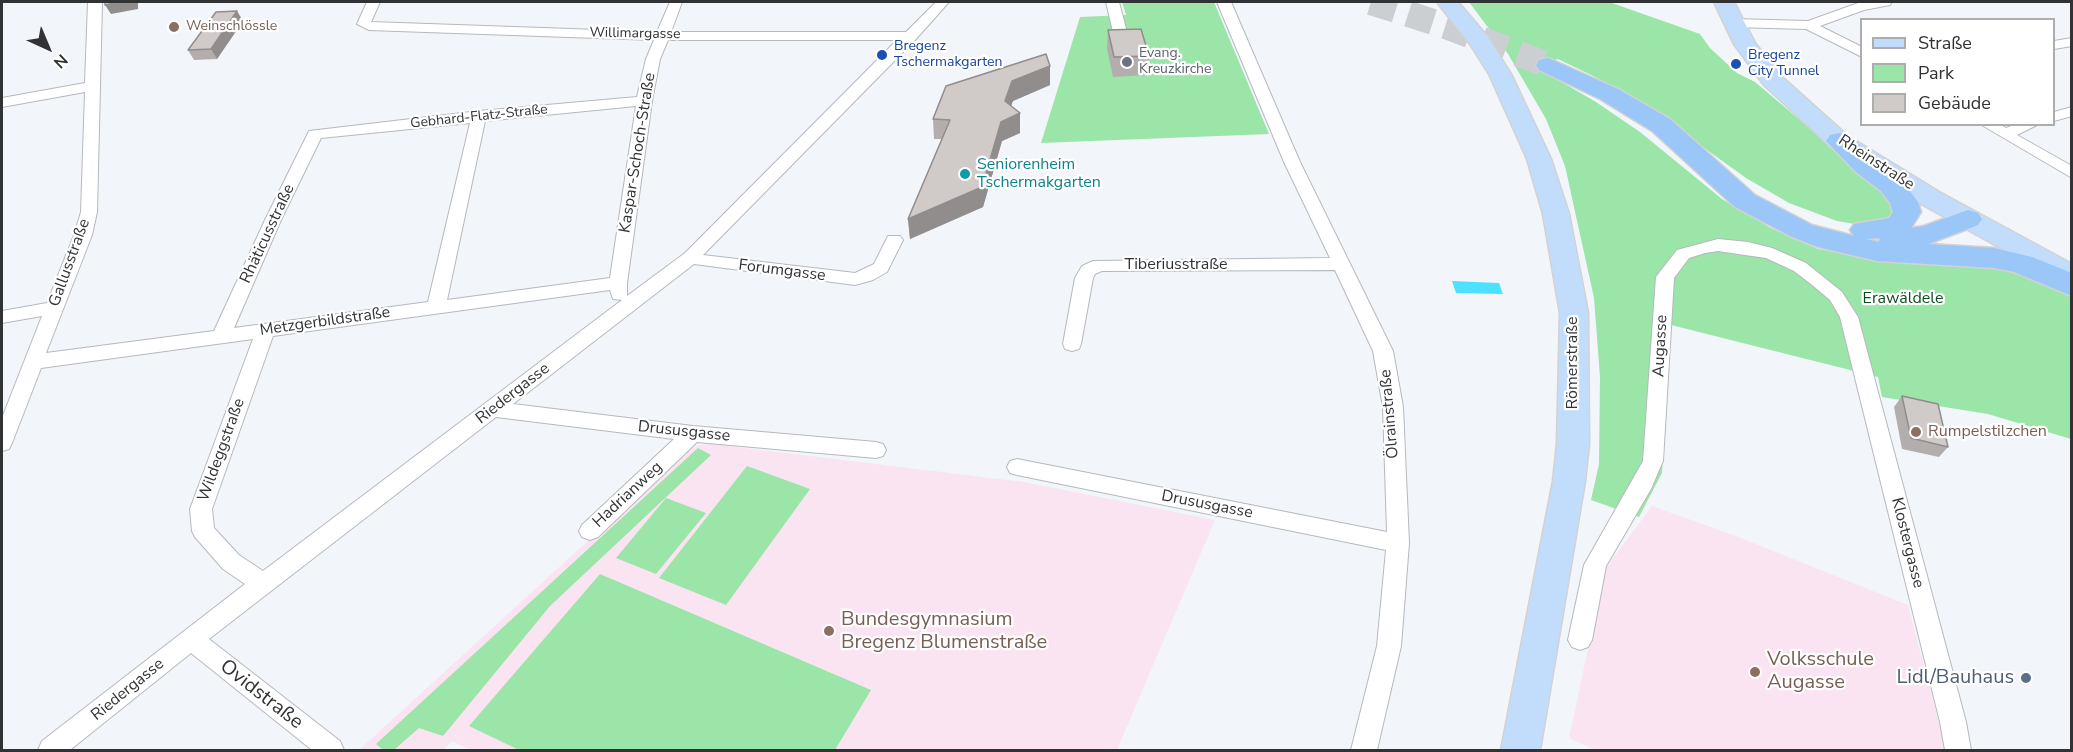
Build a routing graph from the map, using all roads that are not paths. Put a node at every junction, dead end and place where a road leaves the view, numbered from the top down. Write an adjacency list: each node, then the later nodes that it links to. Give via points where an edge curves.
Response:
1 (95, 2): 19 (street, Gallusstraße)
2 (373, 2): 12 (street, Willimargasse, via 364,20 369,26)
3 (676, 2): 12 (street, Kaspar-Schoch-Straße)
4 (943, 2): 13 (street, Riedergasse)
5 (1112, 2): 14 (street)
6 (1224, 2): 37 (street, Ölrainstraße, via 1292,162)
7 (1447, 2): 63 (main road, Römerstraße, via 1500,74 1536,150 1556,214 1574,313 1569,481)
8 (1724, 2): 10 (main road, Rheinstraße)
9 (1885, 2): 11 (street)
10 (1734, 23): 11 (street); 29 (main road, Rheinstraße, via 1772,80)
11 (1809, 25): 17 (street)
12 (662, 36): 13 (street, Willimargasse); 20 (street, Kaspar-Schoch-Straße)
13 (911, 36): 36 (street, Riedergasse)
14 (1122, 40)
15 (2072, 42): 16 (street)
16 (2055, 45)
17 (1860, 52)
18 (1548, 65): 30 (highway, via 1661,125)
19 (94, 86): 21 (street); 43 (street, Gallusstraße, via 89,212)
20 (644, 101): 23 (street, Gebhard-Flatz-Straße); 39 (street, Kaspar-Schoch-Straße)
21 (2, 102)
22 (2072, 111): 24 (street)
23 (479, 116): 27 (street, Gebhard-Flatz-Straße); 42 (street)
24 (2055, 117)
25 (1990, 126): 28 (street)
26 (2026, 126): 28 (street)
27 (315, 134): 46 (street, Rhäticusstraße)
28 (2004, 134): 31 (street)
29 (1839, 141): 32 (main road, Rheinstraße); 33 (highway, via 1892,185 1907,212 1899,224 1887,228)
30 (1700, 159): 33 (highway, via 1777,206); 35 (highway, via 1745,201 1802,231 1877,251)
31 (2072, 174)
32 (1977, 224): 33 (highway, via 1911,239 1880,241); 35 (highway, via 1954,243); 38 (main road, Rheinstraße)
33 (1839, 231)
34 (894, 240): 36 (street, Forumgasse, via 883,265 872,274 848,279)
35 (1921, 252): 40 (highway, via 2021,264)
36 (691, 257): 41 (street, Riedergasse)
37 (1341, 264): 48 (street, Tiberiusstraße, via 1099,265 1088,270 1084,278); 56 (street, Ölrainstraße, via 1383,351 1393,407)
38 (2072, 276)
39 (618, 282): 41 (street, Kaspar-Schoch-Straße, via 619,296); 42 (street, Metzgerbildstraße)
40 (2072, 286)
41 (627, 306): 50 (street, Riedergasse)
42 (436, 307): 45 (street, Metzgerbildstraße)
43 (54, 308): 44 (street); 49 (street, Gallusstraße)
44 (2, 317)
45 (266, 330): 46 (street, Metzgerbildstraße); 57 (street, Wildeggstraße, via 201,509 203,531 231,562)
46 (222, 335): 49 (street, Metzgerbildstraße)
47 (1853, 336): 59 (street, Augasse, via 1849,317 1836,296 1800,267 1748,248 1718,245 1683,255 1665,277 1653,461 1596,565); 64 (street, Klostergasse)
48 (1072, 344)
49 (33, 362): 52 (street, Gallusstraße)
50 (494, 409): 51 (street, Drususgasse); 57 (street, Riedergasse)
51 (693, 434): 53 (street, Drususgasse); 55 (street, Hadrianweg)
52 (2, 443)
53 (876, 450)
54 (1017, 467): 56 (street, Drususgasse)
55 (590, 531)
56 (1398, 543): 62 (street, Ölrainstraße, via 1389,646)
57 (262, 584): 58 (street, Riedergasse)
58 (190, 639): 60 (street, Riedergasse); 61 (street, Ovidstraße)
59 (1580, 640)
60 (51, 750)
61 (331, 750)
62 (1364, 750)
63 (1521, 750)
64 (1958, 750)

